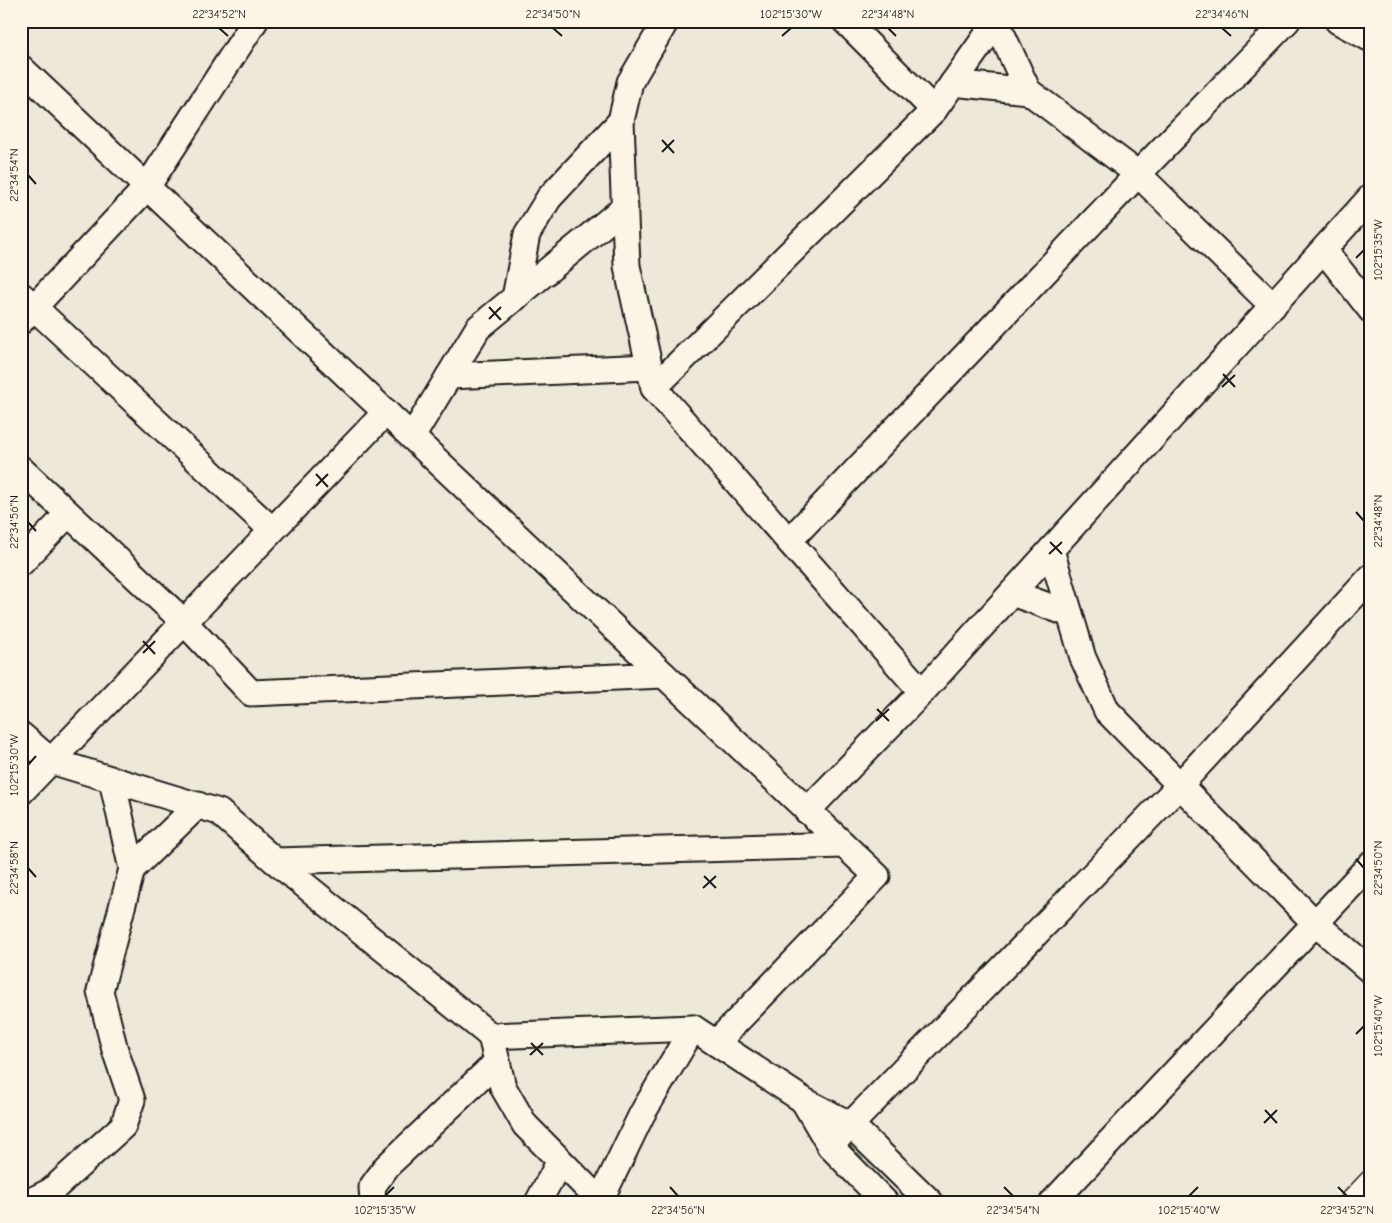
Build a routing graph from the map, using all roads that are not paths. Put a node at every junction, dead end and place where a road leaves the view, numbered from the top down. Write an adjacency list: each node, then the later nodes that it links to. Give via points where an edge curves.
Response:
1 (255, 21): 14 (street)
2 (666, 21): 12 (street, via 630,82)
3 (844, 21): 11 (street)
4 (997, 21): 9 (street); 10 (street)
5 (1287, 21): 13 (street)
6 (1338, 21): 7 (street)
7 (1371, 39)
8 (21, 68): 14 (street)
9 (953, 83): 10 (street); 11 (street)
10 (1028, 92): 13 (street)
11 (934, 110): 23 (street)
12 (621, 121): 16 (street); 18 (street, via 549,198 527,234)
13 (1138, 174): 19 (street); 29 (street)
14 (147, 187): 20 (street); 24 (street)
15 (1371, 197): 17 (street)
16 (624, 208): 18 (street); 23 (street, via 627,266)
17 (1324, 250): 19 (street); 21 (street)
18 (515, 298): 22 (street, via 478,328)
19 (1273, 306): 30 (street)
20 (25, 308): 28 (street)
21 (1371, 310)
22 (449, 376): 23 (street); 25 (street)
23 (652, 378): 29 (street)
24 (386, 412): 25 (street); 28 (street)
25 (412, 437): 36 (street)
26 (21, 470): 27 (street)
27 (68, 514): 31 (street); 35 (street)
28 (272, 530): 35 (street)
29 (789, 541): 37 (street)
30 (1051, 550): 33 (street); 34 (street)
31 (21, 562)
32 (1371, 577): 41 (street)
33 (1012, 593): 34 (street); 37 (street)
34 (1070, 614): 41 (street, via 1106,711)
35 (184, 622): 36 (street, via 251,693); 39 (street)
36 (664, 675): 44 (street)
37 (922, 692): 44 (street)
38 (21, 735): 39 (street)
39 (51, 761): 40 (street); 42 (street)
40 (112, 780): 43 (street); 48 (street)
41 (1179, 786): 49 (street); 56 (street)
42 (21, 792)
43 (198, 805): 46 (street, via 219,812); 48 (street)
44 (807, 810): 45 (street)
45 (844, 845): 46 (street); 53 (street, via 877,876)
46 (275, 861): 52 (street)
47 (1371, 864): 49 (street)
48 (132, 869): 61 (street, via 100,991 132,1100 123,1126 51,1191)
49 (1315, 923): 50 (street); 66 (street)
50 (1371, 971)
51 (693, 1028): 52 (street); 53 (street); 60 (street, via 642,1114)
52 (492, 1036): 54 (street)
53 (716, 1043): 55 (street)
54 (497, 1062): 58 (street, via 503,1087 525,1125); 62 (street, via 387,1166 372,1187)
55 (803, 1100): 56 (street); 57 (street)
56 (851, 1125): 57 (street); 65 (street)
57 (830, 1146): 64 (street)
58 (560, 1161): 60 (street); 63 (street)
59 (1371, 1185): 67 (street)
60 (601, 1201)
61 (30, 1202)
62 (373, 1202)
63 (538, 1202)
64 (885, 1202)
65 (930, 1202)
66 (1053, 1202)
67 (1355, 1202)

